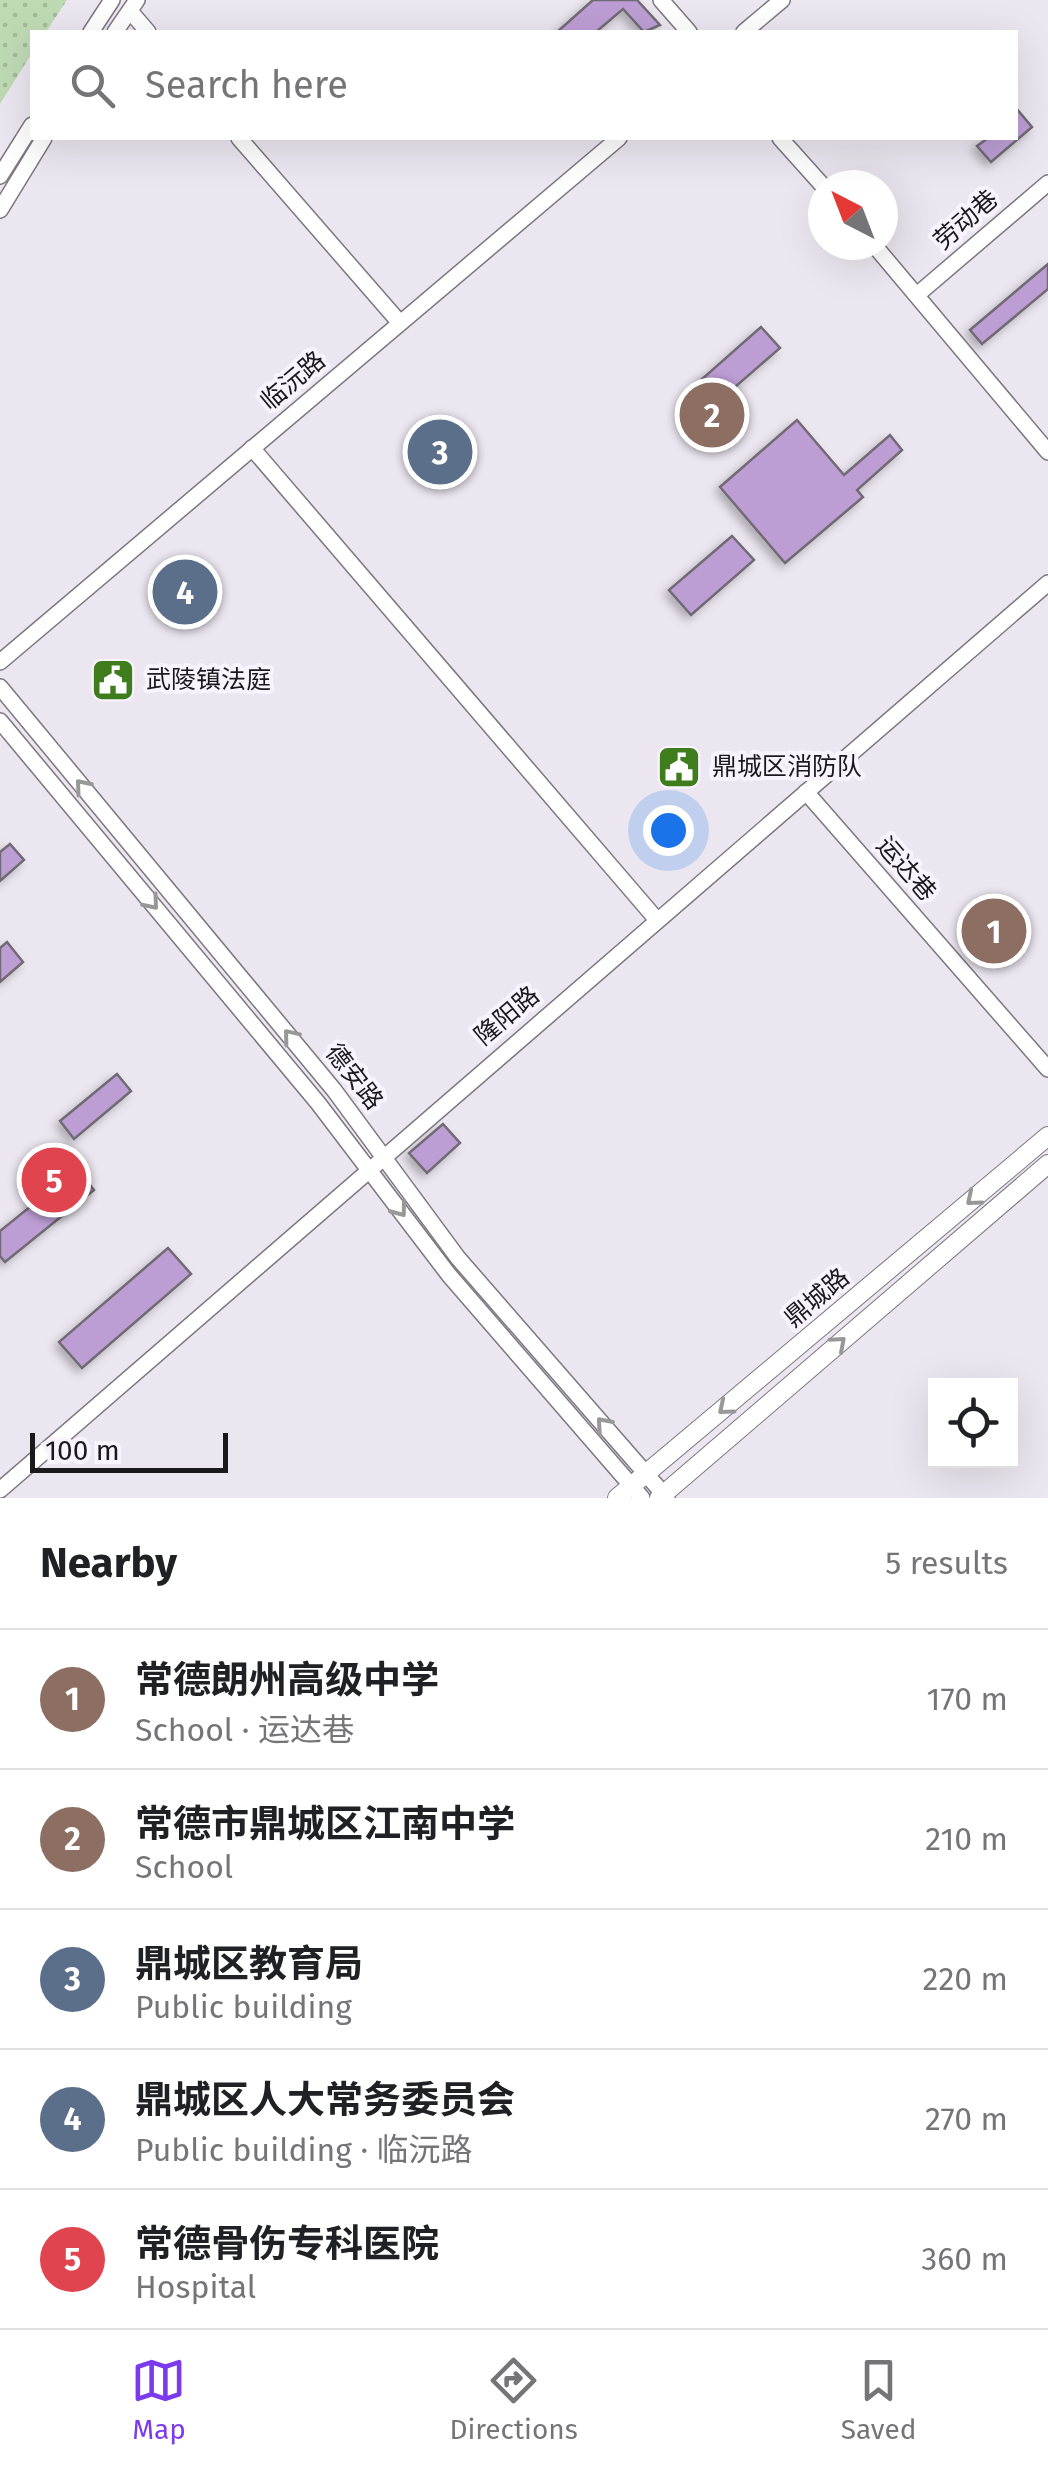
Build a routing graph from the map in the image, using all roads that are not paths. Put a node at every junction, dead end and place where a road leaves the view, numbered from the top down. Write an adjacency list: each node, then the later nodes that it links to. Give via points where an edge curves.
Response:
1 (112, 0): 5 (street)
2 (662, 0): 8 (street)
3 (782, 0): 9 (street)
4 (133, 6): 6 (street); 7 (street)
5 (93, 30)
6 (116, 30)
7 (147, 30)
8 (687, 30)
9 (746, 30)
10 (30, 128): 16 (street)
11 (43, 140): 18 (street)
12 (242, 140): 21 (street)
13 (616, 140): 21 (street, 临沅路)
14 (782, 140): 15 (street)
15 (809, 170)
16 (0, 176)
17 (1048, 182): 20 (street, 劳动巷)
18 (0, 210)
19 (887, 260): 20 (street)
20 (918, 294): 23 (street)
21 (400, 322): 22 (street, 临沅路)
22 (252, 448): 25 (street, 临沅路); 29 (street)
23 (1048, 452)
24 (1048, 583): 28 (street, 隆阳路)
25 (0, 662)
26 (0, 687): 32 (street, 德安路, one-way to 26)
27 (0, 720): 34 (street, 德安路, one-way to 34)
28 (806, 792): 29 (street, 隆阳路); 30 (street, 运达巷)
29 (657, 920): 32 (street, 隆阳路)
30 (1048, 1068)
31 (1048, 1136): 35 (main road, 鼎城路, one-way to 35)
32 (382, 1155): 34 (street, 隆阳路); 35 (street, 德安路, one-way to 32)
33 (1048, 1164): 37 (main road, 鼎城路, one-way to 33)
34 (368, 1167): 35 (street, 德安路, one-way to 35, via 449,1275); 36 (street, 隆阳路)
35 (634, 1489): 37 (street, 德安路)
36 (0, 1490)
37 (663, 1497)

